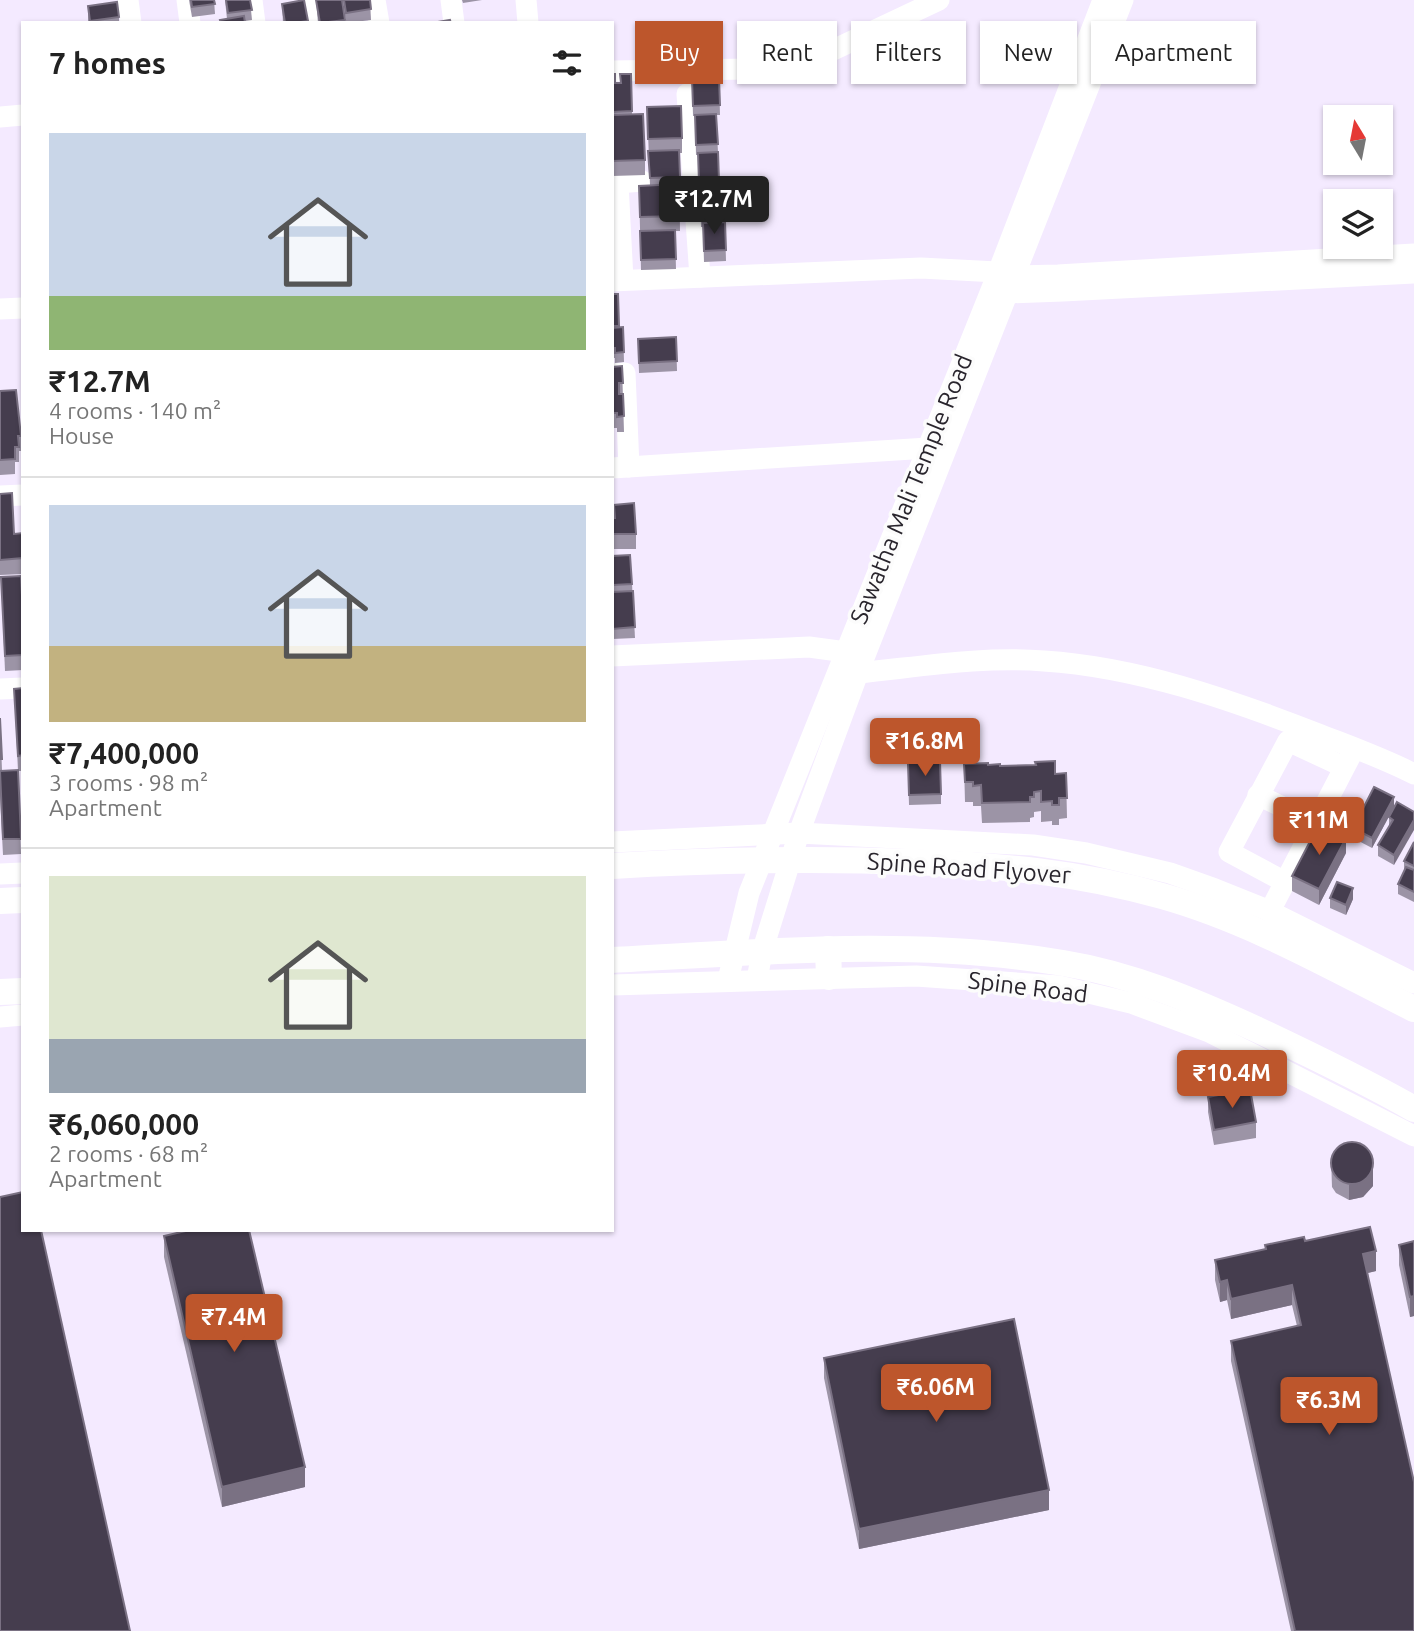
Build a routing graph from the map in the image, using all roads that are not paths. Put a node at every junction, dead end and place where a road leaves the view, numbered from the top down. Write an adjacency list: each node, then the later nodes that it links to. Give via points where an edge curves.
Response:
1 (128, 0): 11 (street)
2 (187, 0): 12 (street)
3 (252, 0): 13 (street)
4 (309, 0): 14 (street)
5 (375, 0): 15 (street)
6 (452, 0): 16 (street)
7 (526, 0): 17 (street)
8 (939, 0): 18 (street, via 789,66)
9 (1103, 0): 27 (street, Sawatha Mali Temple Road)
10 (1124, 0): 27 (street, Sawatha Mali Temple Road)
11 (131, 21)
12 (190, 21)
13 (255, 21)
14 (313, 21)
15 (379, 21)
16 (454, 21)
17 (528, 21)
18 (614, 71)
19 (687, 94): 25 (street)
20 (21, 115): 21 (street)
21 (0, 117)
22 (642, 181): 26 (street, via 618,183)
23 (1414, 254): 27 (street)
24 (1414, 273): 27 (street)
25 (700, 277): 26 (street); 27 (street, via 921,268)
26 (618, 280)
27 (1003, 282): 32 (street, Sawatha Mali Temple Road); 38 (street, Sawatha Mali Temple Road)
28 (21, 308): 29 (street)
29 (0, 309)
30 (614, 374): 31 (street, via 625,373)
31 (620, 438): 33 (street)
32 (928, 448): 33 (street); 36 (street, Sawatha Mali Temple Road)
33 (621, 467)
34 (21, 495): 35 (street)
35 (0, 496)
36 (846, 652): 37 (street, via 808,647); 46 (street, Sawatha Mali Temple Road)
37 (614, 656)
38 (858, 673): 41 (street, via 987,661 1042,660 1094,666 1216,697); 47 (street, Sawatha Mali Temple Road)
39 (21, 688): 40 (street)
40 (0, 689)
41 (1354, 748): 42 (street); 43 (street)
42 (1344, 767): 44 (street, via 1288,741); 45 (street)
43 (1414, 774)
44 (1258, 795): 45 (street); 54 (street, via 1229,852)
45 (1315, 823): 54 (street)
46 (772, 833): 47 (street); 48 (street); 49 (street, Sawatha Mali Temple Road)
47 (799, 833): 50 (street, Sawatha Mali Temple Road); 57 (street, via 1033,845 1086,853 1170,873)
48 (614, 842)
49 (762, 860): 50 (main road); 51 (main road); 60 (street, Sawatha Mali Temple Road)
50 (790, 860): 59 (street, Sawatha Mali Temple Road); 69 (main road, Spine Road Flyover, via 1031,868 1163,896 1255,930)
51 (614, 866)
52 (21, 873): 53 (street)
53 (0, 874)
54 (1285, 882): 57 (street)
55 (21, 900): 56 (main road)
56 (0, 901)
57 (1270, 911): 65 (street)
58 (828, 949): 59 (main road); 62 (main road); 72 (main road, via 990,954 1064,963 1138,981 1320,1058)
59 (762, 952): 60 (main road); 64 (street, Sawatha Mali Temple Road)
60 (734, 953): 61 (main road); 63 (street, Sawatha Mali Temple Road)
61 (614, 960)
62 (829, 977): 64 (street, Spine Road); 73 (street, Spine Road, via 989,979 1059,986 1131,1003 1209,1032)
63 (728, 980): 64 (street, Spine Road); 66 (street, Spine Road)
64 (757, 980)
65 (1414, 983)
66 (614, 985)
67 (21, 991): 68 (main road)
68 (0, 992)
69 (1414, 1009)
70 (21, 1015): 71 (street)
71 (0, 1017)
72 (1414, 1109)
73 (1414, 1136)

